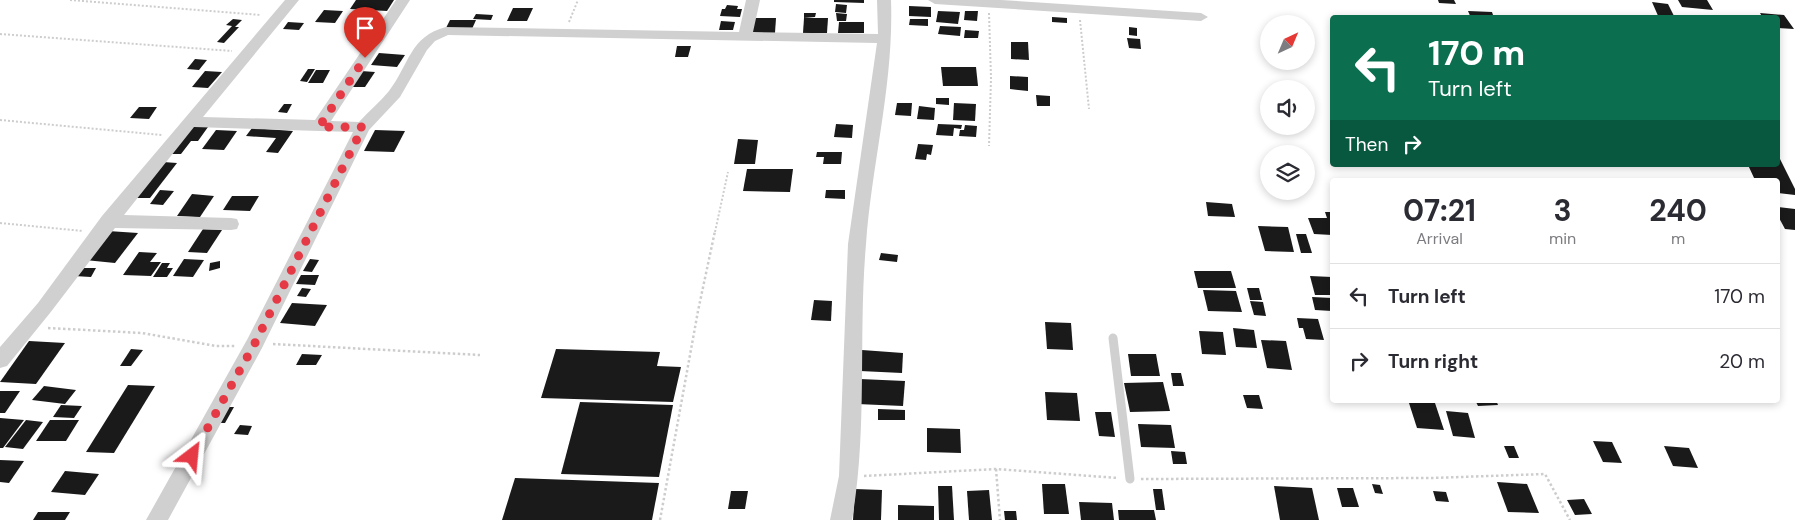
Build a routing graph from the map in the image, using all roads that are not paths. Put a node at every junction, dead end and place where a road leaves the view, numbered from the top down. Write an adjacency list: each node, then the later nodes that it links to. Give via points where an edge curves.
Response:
1 (292, 0): 9 (street)
2 (403, 0): 10 (street)
3 (753, 0): 7 (street)
4 (884, 0): 8 (street)
5 (935, 0): 6 (street)
6 (1201, 17)
7 (745, 37): 8 (street); 11 (street, via 446,31 430,38 421,48 395,93)
8 (885, 39): 18 (street, via 857,244 849,476)
9 (190, 122): 10 (street); 13 (street)
10 (319, 127): 11 (street)
11 (363, 127): 17 (street, via 255,343)
12 (231, 224): 13 (street)
13 (104, 227): 15 (street, via 44,308)
14 (1113, 338): 16 (lane)
15 (0, 360)
16 (1130, 478)
17 (157, 520)
18 (841, 520)

